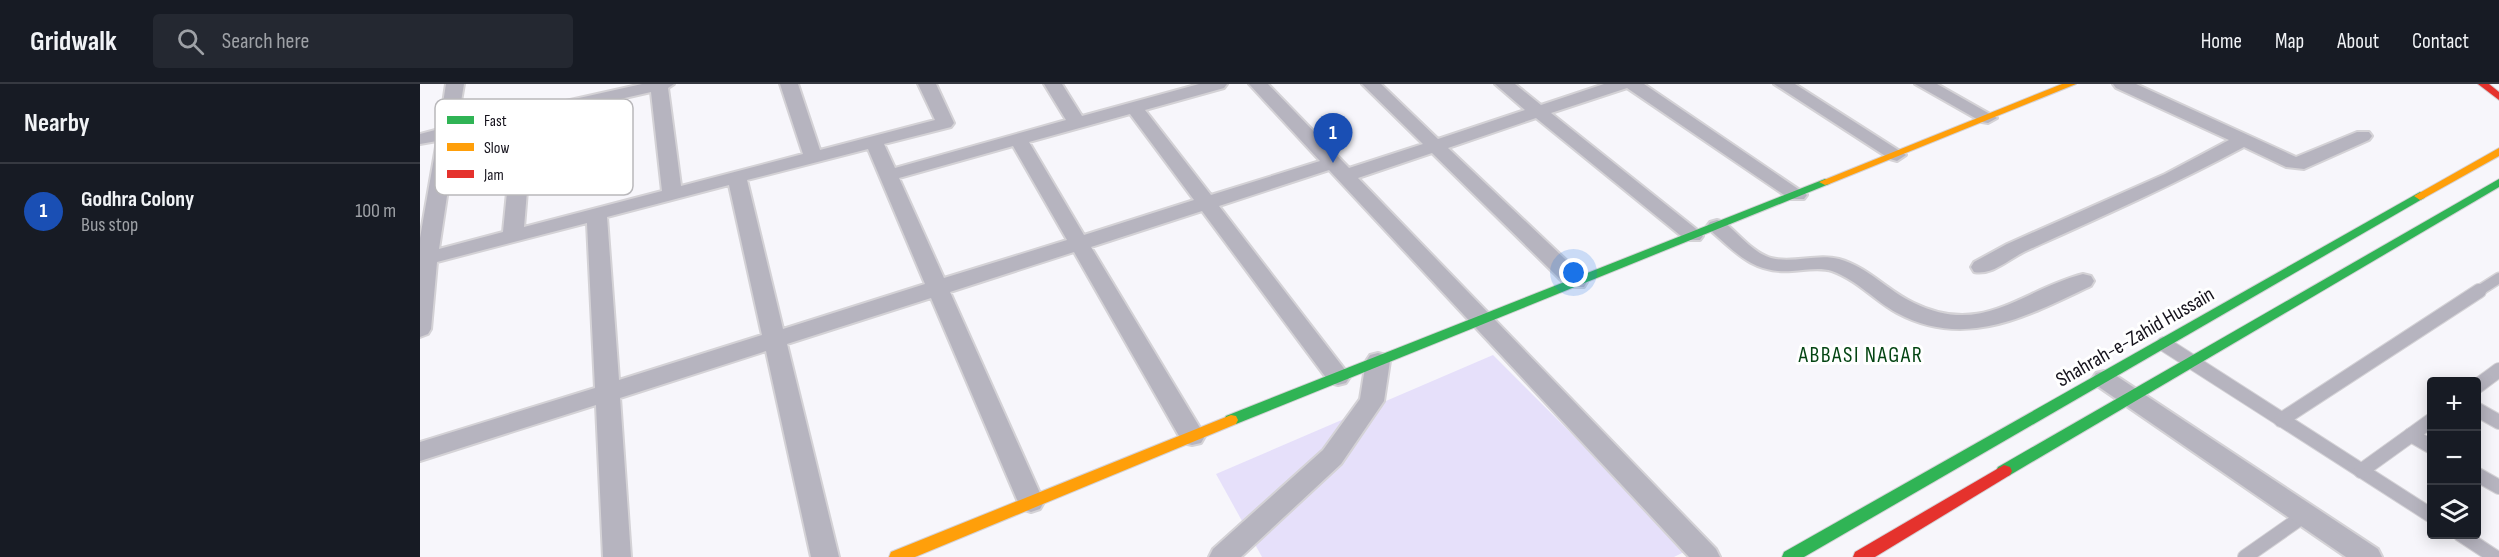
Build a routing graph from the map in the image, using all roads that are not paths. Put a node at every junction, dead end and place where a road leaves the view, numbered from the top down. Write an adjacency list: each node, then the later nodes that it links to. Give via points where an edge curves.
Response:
1 (455, 84): 19 (street)
2 (789, 84): 34 (street)
3 (927, 84): 30 (street, via 945,123)
4 (1053, 84): 24 (street)
5 (1218, 84): 17 (street)
6 (1258, 84): 35 (street)
7 (1371, 84): 31 (street)
8 (1504, 84): 22 (street)
9 (1621, 84): 22 (street)
10 (1633, 84): 42 (street)
11 (1783, 84): 33 (street)
12 (1924, 84): 23 (street)
13 (2122, 84): 29 (street)
14 (2483, 84): 18 (main road)
15 (662, 85): 20 (street); 41 (street)
16 (2063, 85): 23 (main road)
17 (1183, 88): 21 (street)
18 (2499, 97)
19 (453, 99)
20 (600, 99)
21 (1134, 107): 24 (street); 43 (street)
22 (1538, 112): 31 (street); 46 (street)
23 (1988, 118): 33 (main road)
24 (1077, 123): 28 (street)
25 (435, 136): 27 (street)
26 (2363, 136): 29 (street, via 2300,164)
27 (420, 139)
28 (1018, 139): 36 (street); 48 (street)
29 (2243, 140): 50 (street, via 2172,178 2014,248)
30 (874, 142): 34 (street); 36 (street)
31 (1435, 146): 35 (street); 53 (street)
32 (2499, 151): 58 (main road, Shahrah-e-Zahid Hussain)
33 (1898, 155): 42 (main road)
34 (813, 158): 37 (street)
35 (1339, 170): 43 (street); 55 (street)
36 (889, 175): 54 (street)
37 (737, 178): 41 (street); 57 (street)
38 (2499, 182): 59 (main road)
39 (436, 195): 49 (street)
40 (517, 195): 47 (street)
41 (672, 195): 44 (street)
42 (1797, 195): 45 (main road)
43 (1207, 204): 48 (street); 62 (street)
44 (597, 215): 47 (street); 65 (street)
45 (1717, 226): 46 (main road); 52 (street, via 1760,261 1832,264 1909,311 1948,324 1989,320)
46 (1693, 236): 53 (main road)
47 (513, 237): 49 (street)
48 (1080, 244): 54 (street); 72 (street)
49 (424, 259): 56 (street)
50 (1982, 267)
51 (2499, 278): 68 (lane)
52 (2084, 281)
53 (1576, 282): 55 (main road)
54 (939, 288): 57 (street); 78 (street)
55 (1481, 320): 60 (main road); 86 (street)
56 (420, 329)
57 (775, 340): 65 (street); 83 (street)
58 (2164, 344): 59 (lane); 63 (main road, Shahrah-e-Zahid Hussain)
59 (2189, 361): 66 (main road); 68 (lane)
60 (1378, 362): 62 (main road); 85 (street, via 1372,401 1332,457)
61 (2499, 370): 64 (lane)
62 (1338, 377): 72 (main road)
63 (2104, 379): 66 (street); 87 (main road, Shahrah-e-Zahid Hussain)
64 (2481, 383)
65 (607, 394): 74 (street); 82 (street)
66 (2130, 396): 80 (street); 88 (main road)
67 (2481, 412): 69 (lane)
68 (2281, 420): 75 (lane)
69 (2499, 422)
70 (2427, 424): 71 (lane)
71 (2411, 435): 73 (lane); 75 (lane)
72 (1192, 436): 78 (main road)
73 (2427, 444)
74 (420, 452)
75 (2361, 471): 79 (lane)
76 (2481, 477): 77 (lane)
77 (2499, 487)
78 (1031, 502): 84 (main road)
79 (2427, 513)
80 (2305, 514): 89 (lane); 90 (street)
81 (2468, 539): 91 (lane)
82 (617, 557)
83 (825, 557)
84 (897, 557)
85 (1223, 557)
86 (1706, 557)
87 (1790, 557)
88 (1861, 557)
89 (2245, 557)
90 (2368, 557)
91 (2495, 557)

